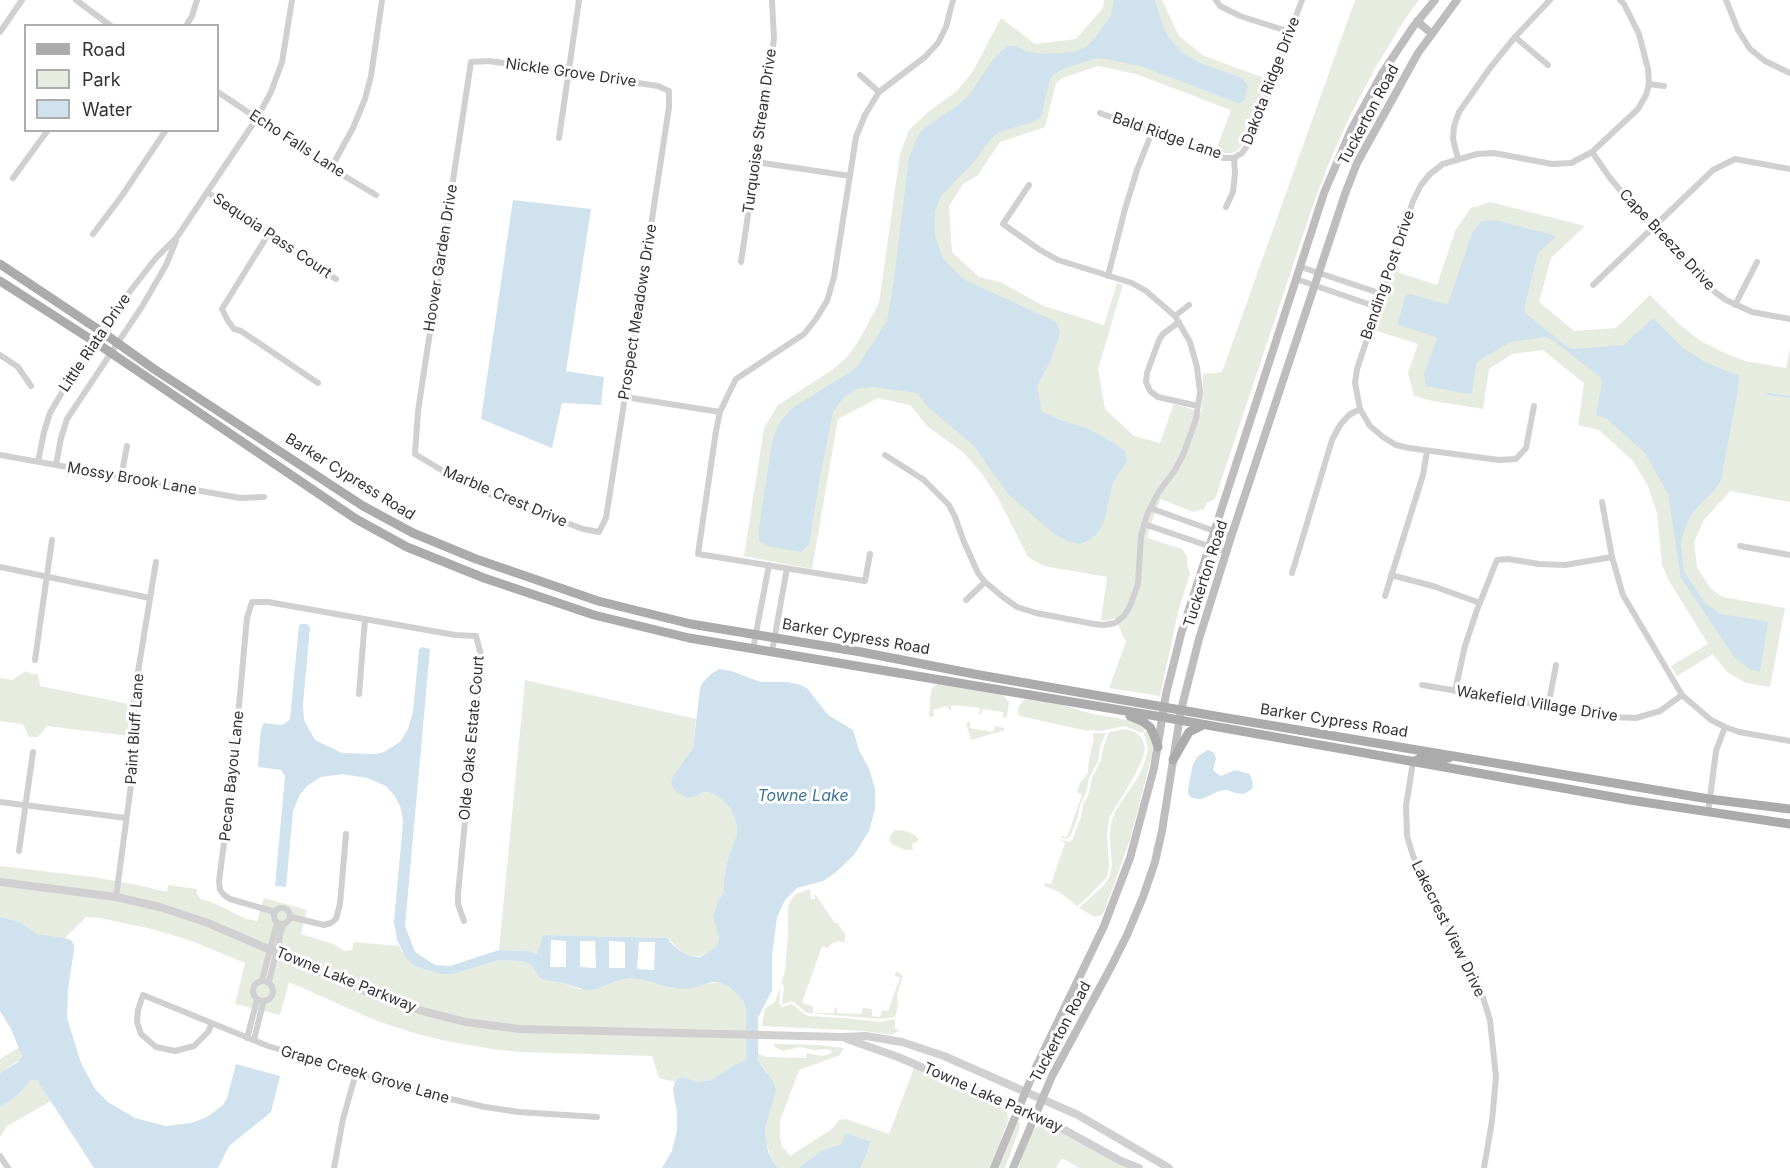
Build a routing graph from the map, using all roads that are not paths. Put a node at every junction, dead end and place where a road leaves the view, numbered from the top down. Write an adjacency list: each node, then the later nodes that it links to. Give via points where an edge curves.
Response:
1 (22, 0): 19 (street)
2 (76, 0): 17 (street)
3 (197, 0): 18 (street)
4 (292, 0): 34 (street, Little Riata Drive, via 282,62)
5 (382, 0): 43 (street, via 365,99)
6 (579, 0): 25 (street)
7 (772, 0): 42 (street, Turquoise Stream Drive, via 774,39)
8 (953, 0): 31 (street, via 938,43)
9 (1216, 0): 20 (street, via 1240,16)
10 (1302, 0): 20 (street, Dakota Ridge Drive)
11 (1435, 0): 16 (main road, Tuckerton Road)
12 (1457, 0): 21 (main road, Tuckerton Road)
13 (1550, 0): 22 (street)
14 (1620, 0): 28 (street, via 1639,34)
15 (1726, 0): 26 (street, via 1750,49)
16 (1417, 21): 21 (main road); 58 (main road, Tuckerton Road, via 1351,130 1324,193)
17 (108, 24)
18 (187, 24)
19 (0, 32)
20 (1290, 32): 40 (street, Dakota Ridge Drive, via 1249,143)
21 (1431, 33): 59 (main road, Tuckerton Road, via 1357,163)
22 (1515, 37): 24 (street); 41 (street, via 1459,112 1453,139)
23 (471, 62): 25 (street, Nickle Grove Drive, via 489,61); 90 (street, Hoover Garden Drive, via 418,411)
24 (1548, 65)
25 (568, 73): 30 (street, Nickle Grove Drive); 38 (street)
26 (1790, 74)
27 (860, 75): 31 (street)
28 (1649, 84): 29 (street); 39 (street, Bending Post Drive, via 1638,110)
29 (1664, 86)
30 (669, 91): 83 (street, Prospect Meadows Drive)
31 (879, 92): 45 (street, via 856,136)
32 (219, 93): 34 (street, Echo Falls Lane)
33 (1100, 113): 37 (street, Bald Ridge Lane)
34 (257, 118): 43 (street, Echo Falls Lane); 48 (street, Little Riata Drive)
35 (47, 132): 46 (street)
36 (165, 132): 53 (street)
37 (1152, 132): 40 (street, Bald Ridge Lane, via 1223,158); 60 (street, via 1125,209)
38 (558, 138)
39 (1592, 152): 41 (street, Bending Post Drive, via 1571,163 1552,164 1494,153); 51 (street, Cape Breeze Drive)
40 (1234, 158): 50 (street, via 1233,192)
41 (1458, 159): 69 (street, Bending Post Drive, via 1443,164 1421,185)
42 (756, 162): 45 (street); 55 (street, Turquoise Stream Drive)
43 (331, 168): 49 (street, Echo Falls Lane)
44 (1790, 169): 51 (street, via 1735,159 1713,170)
45 (850, 176): 87 (street, via 827,301 804,334 736,379)
46 (13, 178)
47 (1029, 185): 60 (street, via 1003,224 1058,260)
48 (207, 192): 52 (street, Sequoia Pass Court); 54 (street, Little Riata Drive)
49 (376, 195)
50 (1226, 207)
51 (1653, 226): 67 (street); 72 (street, Cape Breeze Drive, via 1715,291)
52 (269, 233): 61 (street, Sequoia Pass Court); 81 (street, via 222,309 234,329)
53 (93, 234)
54 (177, 237): 76 (street, Little Riata Drive, via 156,258); 78 (street, Little Riata Drive, via 166,265)
55 (741, 262)
56 (1757, 262): 72 (street)
57 (0, 264): 76 (main road, Barker Cypress Road)
58 (1301, 267): 59 (street); 62 (main road, Tuckerton Road)
59 (1319, 273): 63 (street); 65 (main road, Tuckerton Road)
60 (1108, 276): 74 (street, via 1146,291)
61 (336, 279)
62 (1296, 279): 65 (street); 104 (main road, Tuckerton Road)
63 (1341, 280): 66 (street); 68 (street)
64 (0, 282): 77 (main road, Barker Cypress Road)
65 (1315, 285): 68 (street); 107 (main road, Tuckerton Road)
66 (1355, 285): 69 (street); 70 (street, via 1356,292)
67 (1593, 285)
68 (1336, 293): 70 (street)
69 (1382, 294): 73 (street, Bending Post Drive)
70 (1351, 298): 73 (street)
71 (1189, 305): 74 (street)
72 (1735, 305): 75 (street, Cape Breeze Drive)
73 (1377, 307): 86 (street, Bending Post Drive, via 1357,369 1355,383)
74 (1177, 319): 85 (street, via 1190,342 1197,367); 85 (street, via 1155,347 1147,387 1164,399)
75 (1790, 320)
76 (102, 332): 77 (street, Little Riata Drive); 78 (main road, Barker Cypress Road)
77 (95, 342): 79 (main road, Barker Cypress Road); 94 (street, Little Riata Drive, via 50,413)
78 (118, 342): 79 (street, Little Riata Drive); 93 (main road, Barker Cypress Road)
79 (110, 353): 95 (street, Little Riata Drive, via 67,419); 96 (main road, Barker Cypress Road)
80 (0, 355): 82 (street, via 18,367)
81 (318, 383)
82 (31, 386)
83 (625, 397): 87 (street); 105 (street, Prospect Meadows Drive, via 606,518)
84 (1534, 405): 89 (street, Bending Post Drive, via 1526,448 1516,459)
85 (1198, 406): 100 (street, via 1184,455)
86 (1360, 409): 89 (street, Bending Post Drive, via 1370,426 1383,437 1396,445); 122 (street, via 1349,415 1332,440)
87 (720, 412): 118 (street, via 698,554)
88 (127, 446): 97 (street)
89 (1427, 451): 123 (street)
90 (415, 454): 105 (street, Marble Crest Drive, via 492,495)
91 (885, 455): 125 (street, via 924,480 949,505 969,555)
92 (0, 456): 94 (street, Mossy Brook Lane)
93 (294, 461): 96 (main road); 116 (main road, Barker Cypress Road, via 413,534)
94 (38, 462): 95 (street, Mossy Brook Lane)
95 (56, 465): 97 (street, Mossy Brook Lane)
96 (287, 473): 121 (main road, Barker Cypress Road, via 407,547)
97 (121, 477): 98 (street, Mossy Brook Lane, via 240,498)
98 (264, 497)
99 (1602, 502): 115 (street)
100 (1150, 508): 101 (street); 102 (street)
101 (1174, 517): 103 (street); 106 (street)
102 (1144, 524): 106 (street); 125 (street, via 1138,584 1130,606 1115,623 1104,625 1036,613 1017,607)
103 (1193, 524): 104 (street); 108 (street)
104 (1213, 531): 107 (street); 110 (main road, Tuckerton Road)
105 (599, 532)
106 (1169, 532): 108 (street)
107 (1231, 537): 112 (main road, Tuckerton Road)
108 (1188, 539): 110 (street)
109 (52, 540): 124 (street)
110 (1208, 546): 112 (street); 144 (main road, Tuckerton Road)
111 (1740, 546): 114 (street)
112 (1226, 552): 147 (main road, Tuckerton Road)
113 (870, 554): 120 (street, via 865,581)
114 (1790, 555)
115 (1612, 557): 130 (street, via 1564,565 1497,560); 143 (street, via 1623,595)
116 (476, 559): 121 (main road); 132 (main road, Barker Cypress Road, via 598,601 692,624)
117 (156, 562): 127 (street, Paint Bluff Lane)
118 (769, 565): 120 (street); 132 (street)
119 (0, 567): 124 (street)
120 (787, 568): 133 (street)
121 (470, 572): 134 (main road, Barker Cypress Road, via 594,615)
122 (1292, 573)
123 (1391, 575): 126 (street); 130 (street)
124 (47, 577): 127 (street); 136 (street)
125 (985, 582): 128 (street)
126 (1385, 597)
127 (150, 598): 167 (street, Paint Bluff Lane, via 135,696 135,755)
128 (966, 600)
129 (252, 602): 131 (street, Olde Oaks Estate Court); 173 (street, Pecan Bayou Lane, via 247,618 219,881 220,890 230,899)
130 (1480, 603): 141 (street)
131 (365, 619): 142 (street); 175 (street, Olde Oaks Estate Court, via 476,636 481,655 458,894)
132 (756, 634): 133 (main road, Barker Cypress Road); 134 (street)
133 (775, 638): 135 (street); 139 (main road, Barker Cypress Road)
134 (753, 649): 135 (main road, Barker Cypress Road)
135 (772, 652): 138 (main road, Barker Cypress Road)
136 (35, 660)
137 (1556, 665): 145 (street)
138 (930, 678): 139 (main road, via 932,672 937,672); 146 (main road, Barker Cypress Road)
139 (994, 678): 144 (main road, Barker Cypress Road)
140 (1422, 685): 141 (street, Wakefield Village Drive)
141 (1455, 691): 145 (street, Wakefield Village Drive)
142 (359, 694)
143 (1682, 695): 145 (street, Wakefield Village Drive, via 1660,711 1636,718); 151 (street)
144 (1164, 706): 147 (main road, Barker Cypress Road); 148 (main road, Tuckerton Road)
145 (1548, 707)
146 (1111, 709): 148 (main road, Barker Cypress Road); 153 (main road, via 1146,723)
147 (1181, 710): 149 (main road, Tuckerton Road); 155 (main road, Barker Cypress Road)
148 (1162, 717): 149 (main road, Barker Cypress Road); 153 (main road, Tuckerton Road)
149 (1179, 720): 150 (main road, Barker Cypress Road); 156 (main road, Tuckerton Road)
150 (1204, 725): 156 (main road, via 1189,732); 157 (main road, Barker Cypress Road)
151 (1725, 727): 152 (street); 162 (street, via 1716,751)
152 (1790, 741)
153 (1158, 747): 186 (main road, Tuckerton Road, via 1142,817 1116,895)
154 (33, 752): 164 (street)
155 (1460, 756): 157 (main road, via 1423,757); 158 (main road, Barker Cypress Road)
156 (1173, 760): 187 (main road, Tuckerton Road, via 1162,831 1143,897)
157 (1413, 762): 159 (main road, Barker Cypress Road); 198 (street, Lakecrest View Drive, via 1406,806 1407,836 1413,856 1480,988 1490,1020 1496,1077)
158 (1503, 764): 159 (main road); 160 (main road, Barker Cypress Road)
159 (1500, 777): 161 (main road, Barker Cypress Road)
160 (1610, 782): 161 (main road); 162 (main road, Barker Cypress Road)
161 (1608, 796): 166 (main road, Barker Cypress Road)
162 (1709, 799): 165 (main road, Barker Cypress Road); 166 (street)
163 (0, 802): 164 (street)
164 (26, 806): 167 (street); 170 (street)
165 (1790, 809)
166 (1708, 813): 168 (main road, Barker Cypress Road)
167 (126, 818): 172 (street, Paint Bluff Lane)
168 (1790, 824)
169 (346, 834): 174 (street, via 338,913 331,923 324,925)
170 (20, 851)
171 (0, 882): 172 (street, Towne Lake Parkway)
172 (116, 897): 177 (street, Towne Lake Parkway, via 184,914)
173 (275, 912): 174 (street, Pecan Bayou Lane, via 285,909); 176 (street)
174 (291, 917): 176 (street)
175 (464, 921)
176 (280, 924): 177 (street)
177 (273, 951): 178 (street); 181 (street, Towne Lake Parkway, via 386,1000 466,1022 519,1029)
178 (265, 981): 179 (street, via 254,988 253,993); 179 (street, via 272,986 272,994 268,1001)
179 (260, 1001): 182 (street)
180 (212, 1023): 180 (street, Grape Creek Grove Lane, via 194,1046 175,1051 156,1047 141,1034 136,1022 143,995); 182 (street, Grape Creek Grove Lane)
181 (843, 1037): 183 (street, Towne Lake Parkway); 184 (street, Towne Lake Parkway)
182 (250, 1039): 185 (street, Grape Creek Grove Lane)
183 (902, 1042): 184 (street); 186 (street, Towne Lake Parkway)
184 (898, 1057): 188 (street, Towne Lake Parkway)
185 (356, 1073): 190 (street, Grape Creek Grove Lane, via 485,1107); 193 (street)
186 (1025, 1091): 187 (street, Towne Lake Parkway); 188 (main road, Tuckerton Road)
187 (1042, 1098): 189 (main road, Tuckerton Road); 197 (street, Towne Lake Parkway)
188 (1018, 1108): 189 (street, Towne Lake Parkway); 194 (main road, Tuckerton Road)
189 (1035, 1115): 195 (main road, Tuckerton Road); 196 (street, Towne Lake Parkway)
190 (597, 1117)
191 (0, 1156): 192 (street)
192 (8, 1168)
193 (334, 1168)
194 (993, 1168)
195 (1014, 1168)
196 (1138, 1168)
197 (1169, 1168)
198 (1484, 1168)

